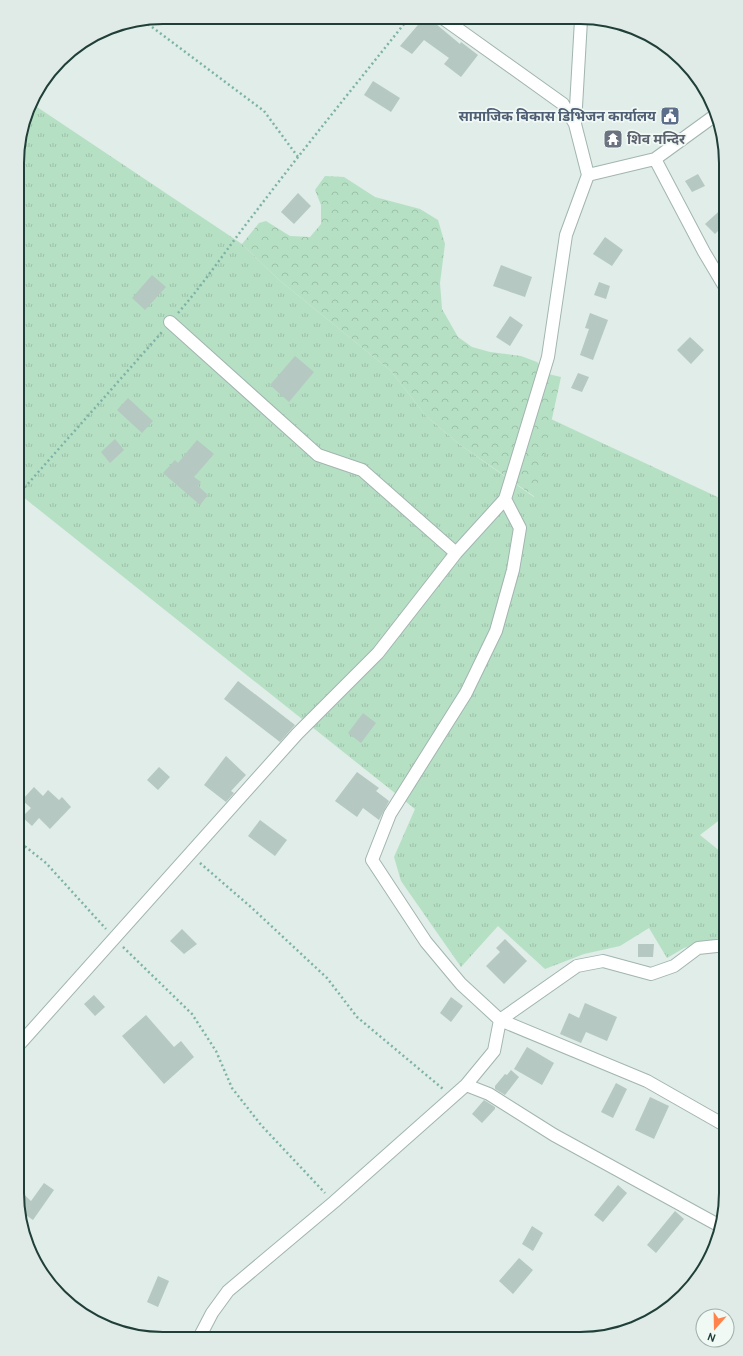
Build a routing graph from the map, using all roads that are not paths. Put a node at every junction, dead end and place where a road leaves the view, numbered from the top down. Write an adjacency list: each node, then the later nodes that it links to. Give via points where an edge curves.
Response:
1 (451, 24): 4 (street, via 563,104)
2 (581, 24): 4 (street)
3 (712, 118): 5 (street)
4 (575, 124): 6 (street)
5 (655, 159): 6 (street); 7 (street)
6 (588, 175): 9 (street, via 566,235 548,357)
7 (719, 277)
8 (170, 322): 10 (street, via 318,455 362,470)
9 (505, 499): 10 (street); 12 (street, via 520,528 513,570 496,631 466,693 390,814 372,860 426,942 461,984)
10 (456, 554): 13 (street, via 378,653 297,734)
11 (719, 946): 12 (street, via 698,948 674,966 651,974 602,961 577,966)
12 (500, 1020): 14 (street, via 494,1051); 15 (street, via 647,1081)
13 (24, 1039)
14 (466, 1085): 16 (street, via 489,1094 554,1135); 17 (street, via 334,1202 228,1291)
15 (719, 1122)
16 (715, 1223)
17 (202, 1332)

